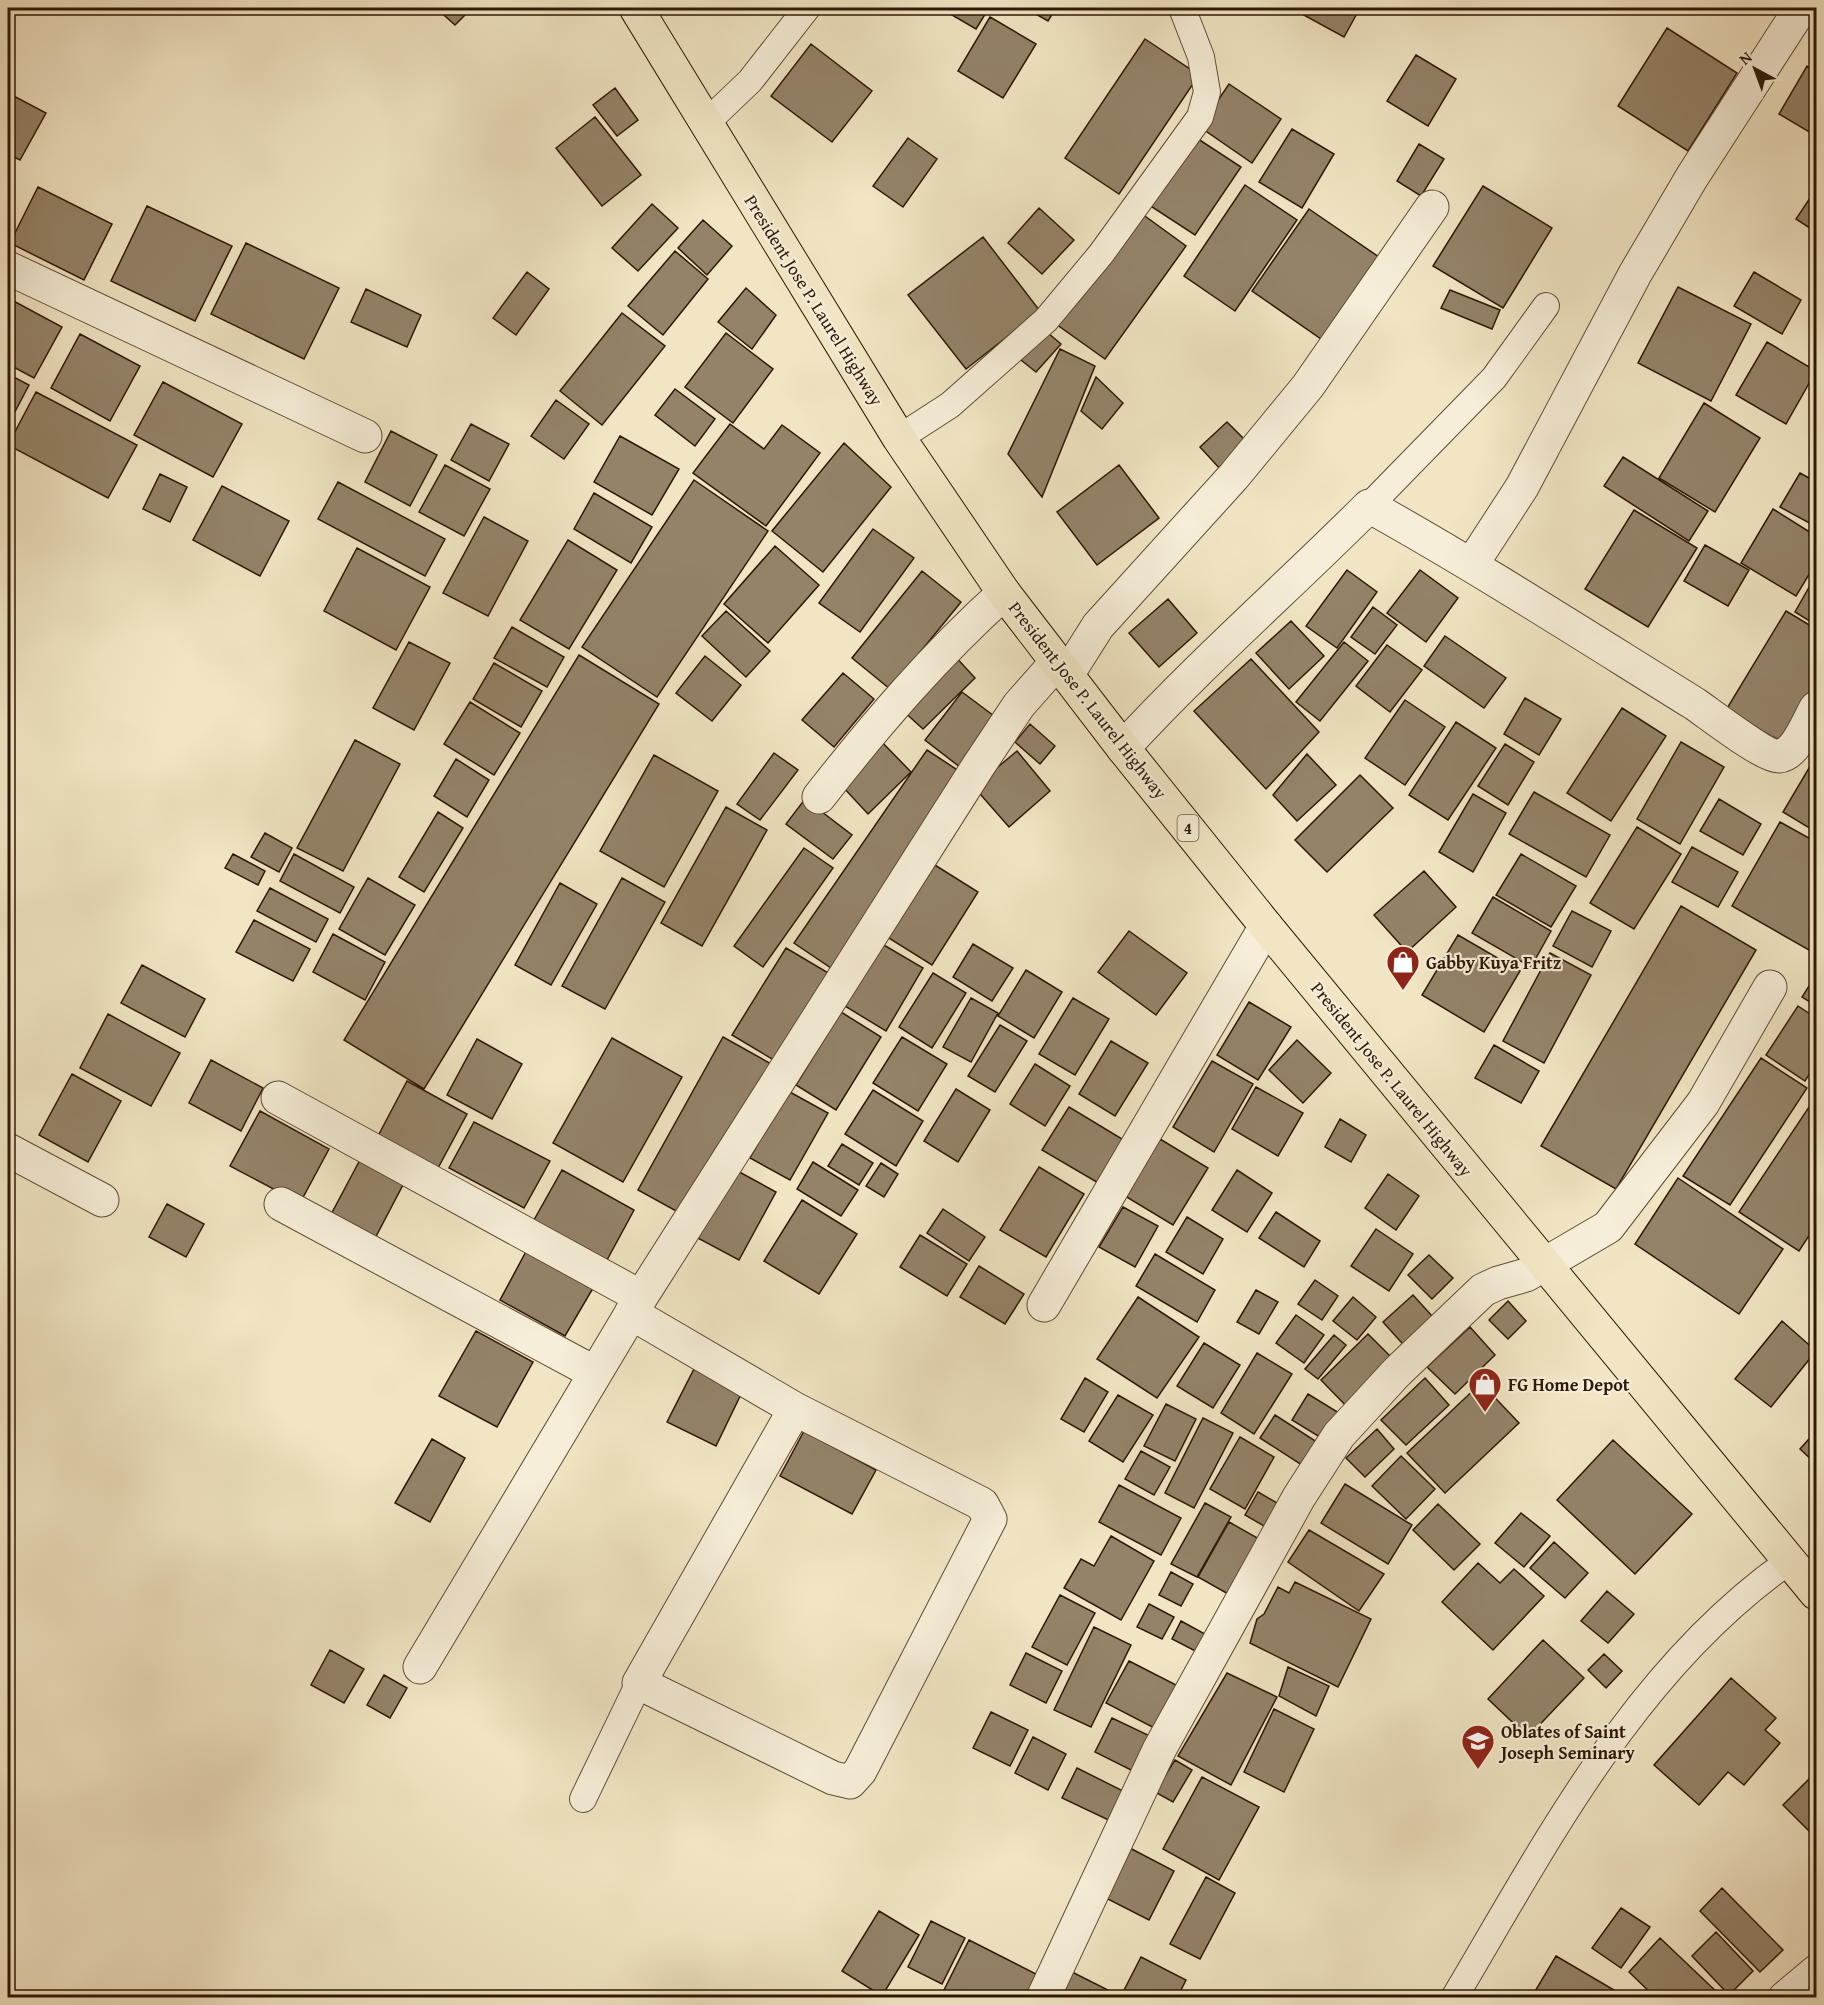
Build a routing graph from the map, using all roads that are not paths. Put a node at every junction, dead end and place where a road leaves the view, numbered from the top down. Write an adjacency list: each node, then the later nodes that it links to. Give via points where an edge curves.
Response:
1 (636, 8): 5 (main road, President Jose P. Laurel Highway / 4)
2 (807, 8): 5 (lane, via 750,81)
3 (1182, 8): 10 (lane, via 1201,57 1208,92 1200,117 1101,254 1047,320 950,405)
4 (1801, 8): 12 (street, via 1692,177 1635,274 1522,488)
5 (705, 124): 10 (main road, President Jose P. Laurel Highway / 4)
6 (1432, 207): 14 (street, via 1308,386 1234,476)
7 (8, 268): 9 (street)
8 (1546, 306): 11 (lane, via 1494,378)
9 (365, 436)
10 (899, 438): 13 (main road, President Jose P. Laurel Highway / 4)
11 (1369, 506): 12 (street); 16 (street, via 1166,701)
12 (1472, 564): 15 (street, via 1727,724 1768,756 1781,756 1791,750)
13 (1004, 592): 14 (main road, President Jose P. Laurel Highway / 4); 17 (street, via 885,713)
14 (1062, 669): 16 (main road, President Jose P. Laurel Highway / 4); 25 (street, via 1019,705)
15 (1816, 708)
16 (1123, 748): 18 (main road, President Jose P. Laurel Highway / 4)
17 (819, 797)
18 (1266, 926): 24 (main road, President Jose P. Laurel Highway / 4); 26 (street)
19 (1770, 987): 24 (street, via 1703,1103 1608,1227)
20 (278, 1098): 25 (street)
21 (8, 1150): 22 (street)
22 (102, 1200)
23 (281, 1204): 27 (street)
24 (1545, 1265): 29 (main road, President Jose P. Laurel Highway / 4); 35 (street, via 1483,1290 1397,1371 1339,1435 1299,1497 1158,1750)
25 (636, 1305): 27 (street); 28 (street)
26 (1044, 1305)
27 (595, 1373): 31 (street)
28 (795, 1409): 32 (street); 32 (street, via 982,1504 990,1519 860,1770 850,1782 833,1778)
29 (1789, 1561): 30 (main road, President Jose P. Laurel Highway / 4); 36 (lane, via 1750,1588 1652,1687 1582,1783)
30 (1816, 1593)
31 (420, 1667)
32 (639, 1683): 33 (lane)
33 (583, 1799)
34 (1816, 1972): 37 (street)
35 (1043, 1998)
36 (1454, 1998)
37 (1785, 1998)

